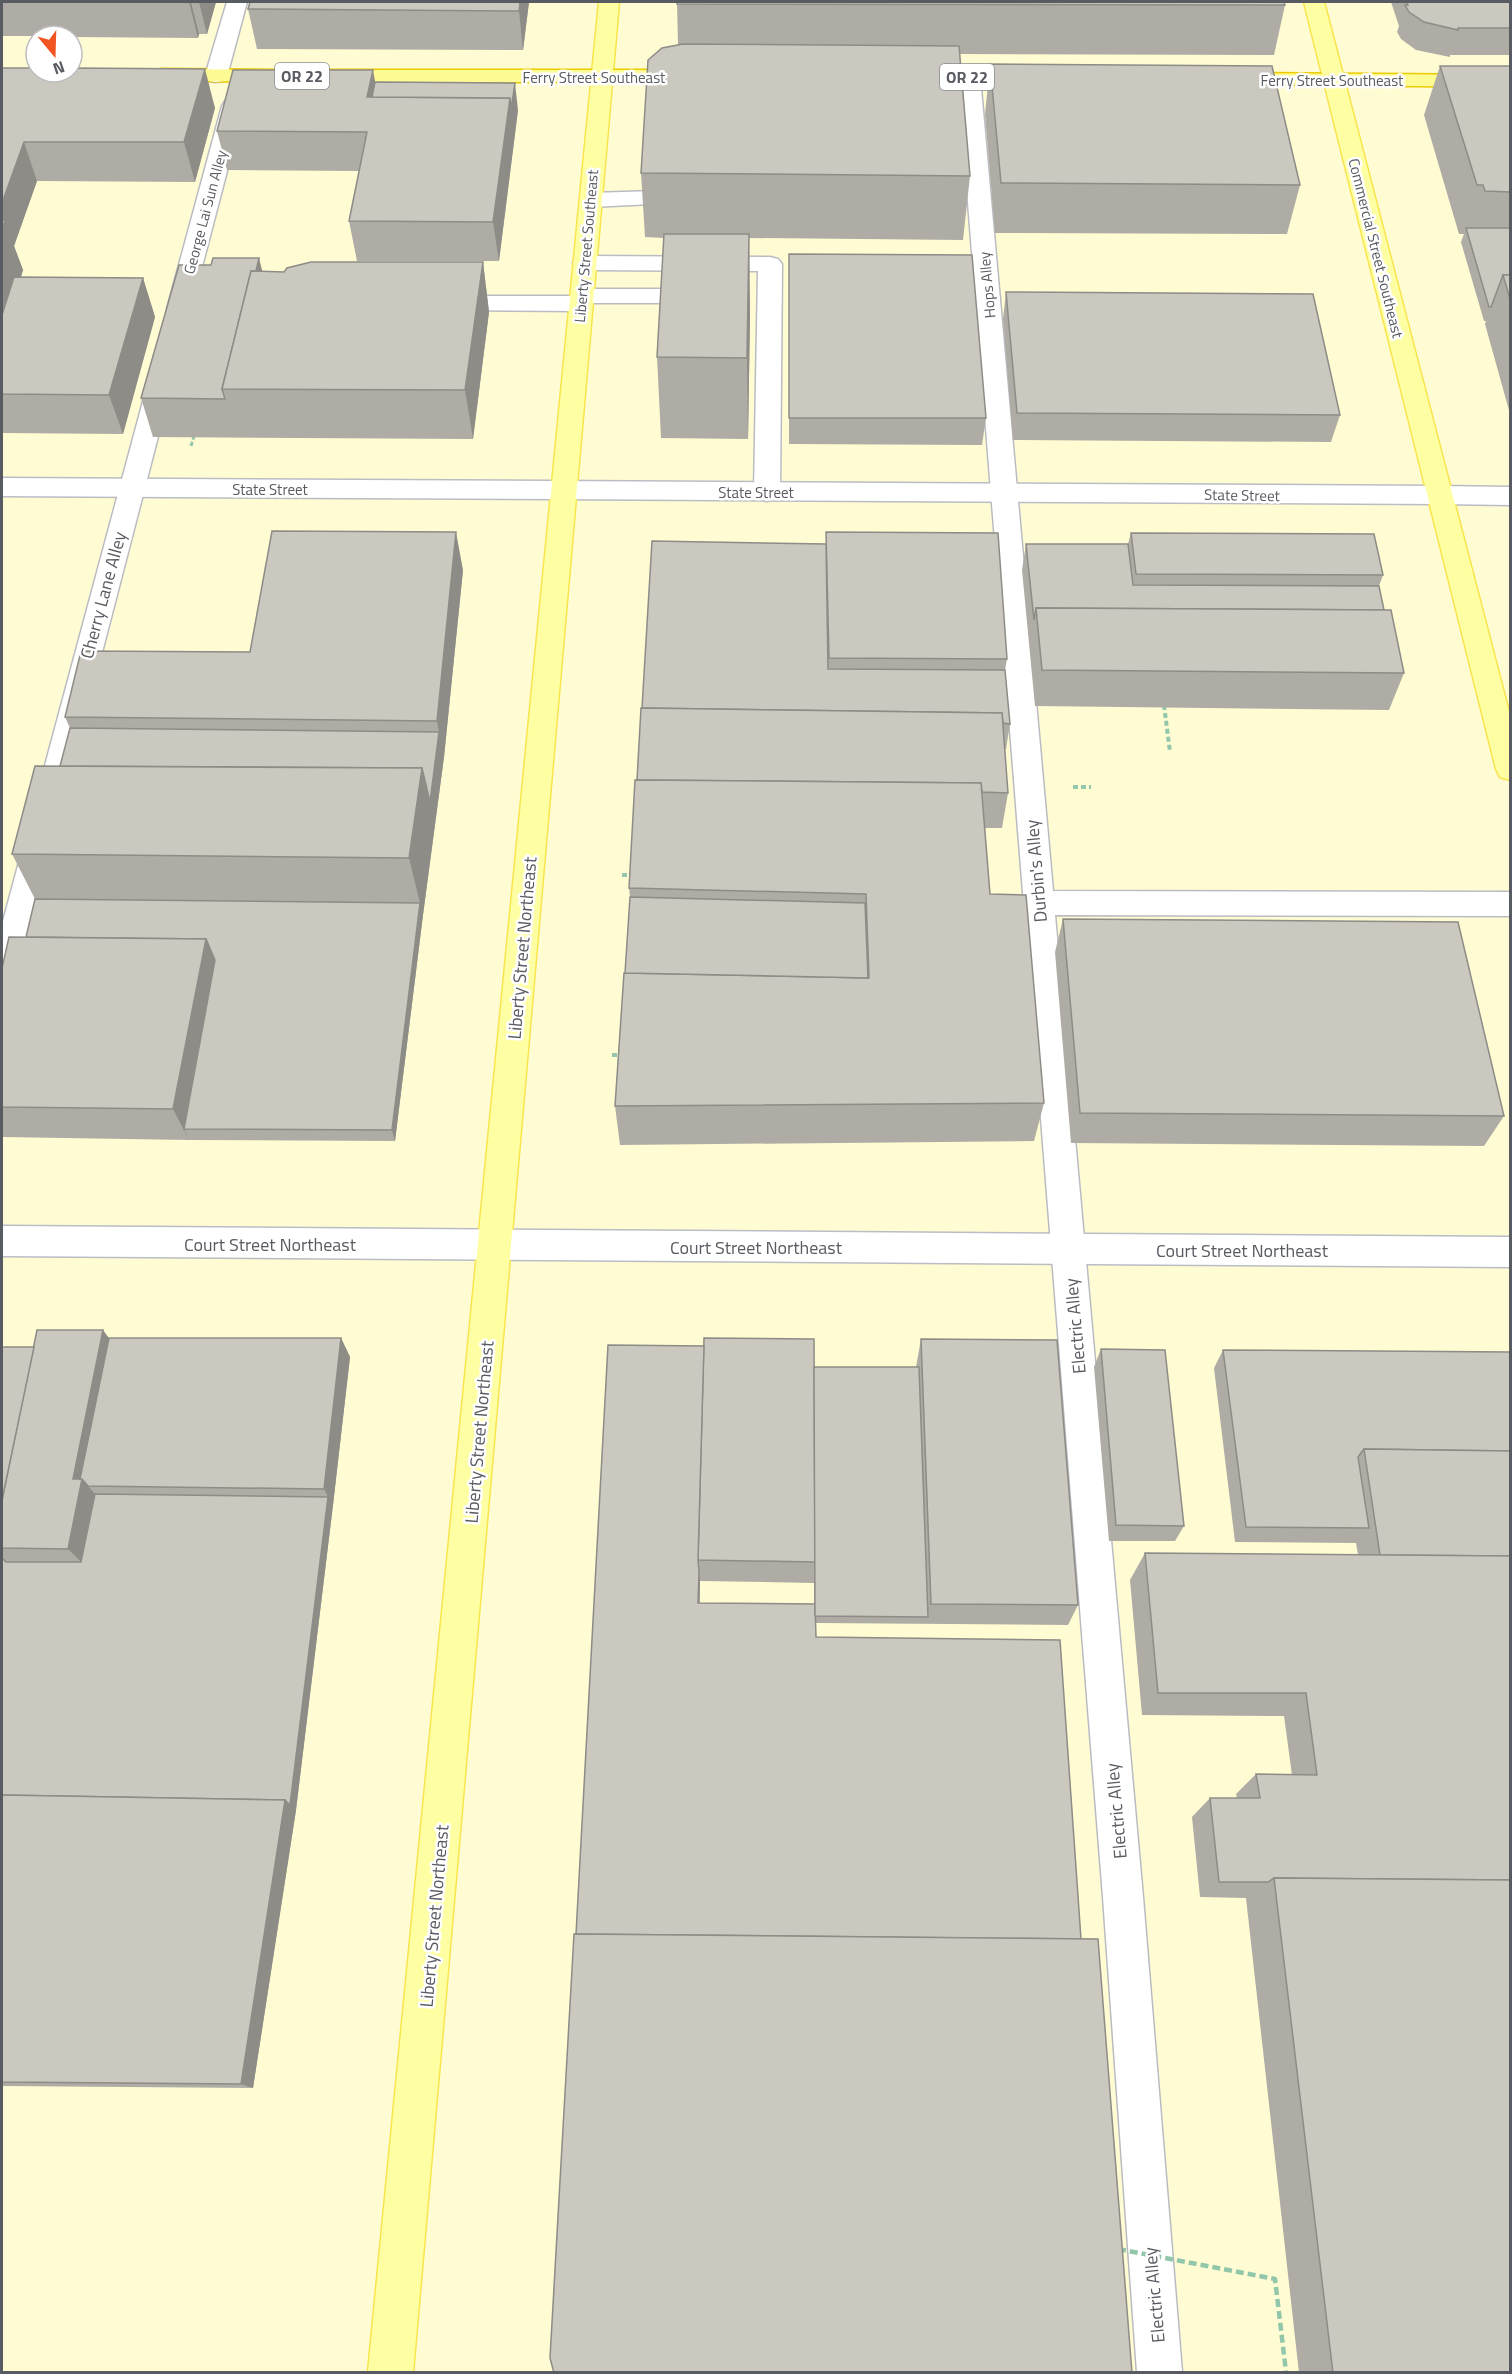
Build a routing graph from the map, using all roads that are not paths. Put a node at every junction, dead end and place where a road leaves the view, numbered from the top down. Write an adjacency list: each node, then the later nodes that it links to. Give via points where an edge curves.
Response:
1 (237, 2): 5 (main road)
2 (609, 2): 10 (main road, Liberty Street Southeast)
3 (1314, 2): 13 (main road, Commercial Street Southeast)
4 (144, 75): 5 (highway, Ferry Street Southeast / OR 22)
5 (216, 75): 6 (highway, Ferry Street Southeast / OR 22)
6 (241, 76): 10 (highway, Ferry Street Southeast / OR 22); 21 (main road, George Lai Sun Alley)
7 (716, 76): 10 (highway, Ferry Street Southeast / OR 22)
8 (893, 77): 9 (highway, OR 22)
9 (969, 77): 11 (highway, OR 22); 27 (main road, Hops Alley)
10 (602, 78): 16 (main road, Liberty Street Southeast)
11 (1053, 78)
12 (1208, 79): 13 (highway, Ferry Street Southeast)
13 (1333, 80): 14 (highway, Ferry Street Southeast); 28 (main road, Commercial Street Southeast)
14 (1510, 81)
15 (705, 197): 16 (main road)
16 (591, 200): 17 (main road, Liberty Street Southeast)
17 (585, 263): 19 (main road, Liberty Street Southeast); 26 (main road, via 770,264 758,297)
18 (677, 296): 19 (main road)
19 (581, 300): 20 (main road); 25 (main road, Liberty Street Southeast)
20 (418, 303)
21 (175, 326)
22 (166, 358): 24 (main road)
23 (2, 487): 24 (main road, State Street)
24 (132, 488): 25 (main road, State Street); 33 (main road, Cherry Lane Alley)
25 (564, 490): 26 (main road, State Street); 35 (main road, Liberty Street Northeast)
26 (767, 492): 27 (main road, State Street)
27 (1004, 493): 28 (main road, State Street); 31 (main road, Durbin's Alley)
28 (1440, 495): 29 (main road, State Street); 30 (main road, Commercial Street Southeast)
29 (1510, 496)
30 (1510, 769)
31 (1039, 903): 32 (main road); 36 (main road, Durbin's Alley)
32 (1510, 904)
33 (2, 980)
34 (2, 1241): 35 (main road, Court Street Northeast)
35 (495, 1245): 36 (main road, Court Street Northeast); 38 (main road, Liberty Street Northeast)
36 (1068, 1249): 37 (main road, Court Street Northeast); 39 (main road, Electric Alley)
37 (1510, 1252)
38 (390, 2373)
39 (1160, 2373)

